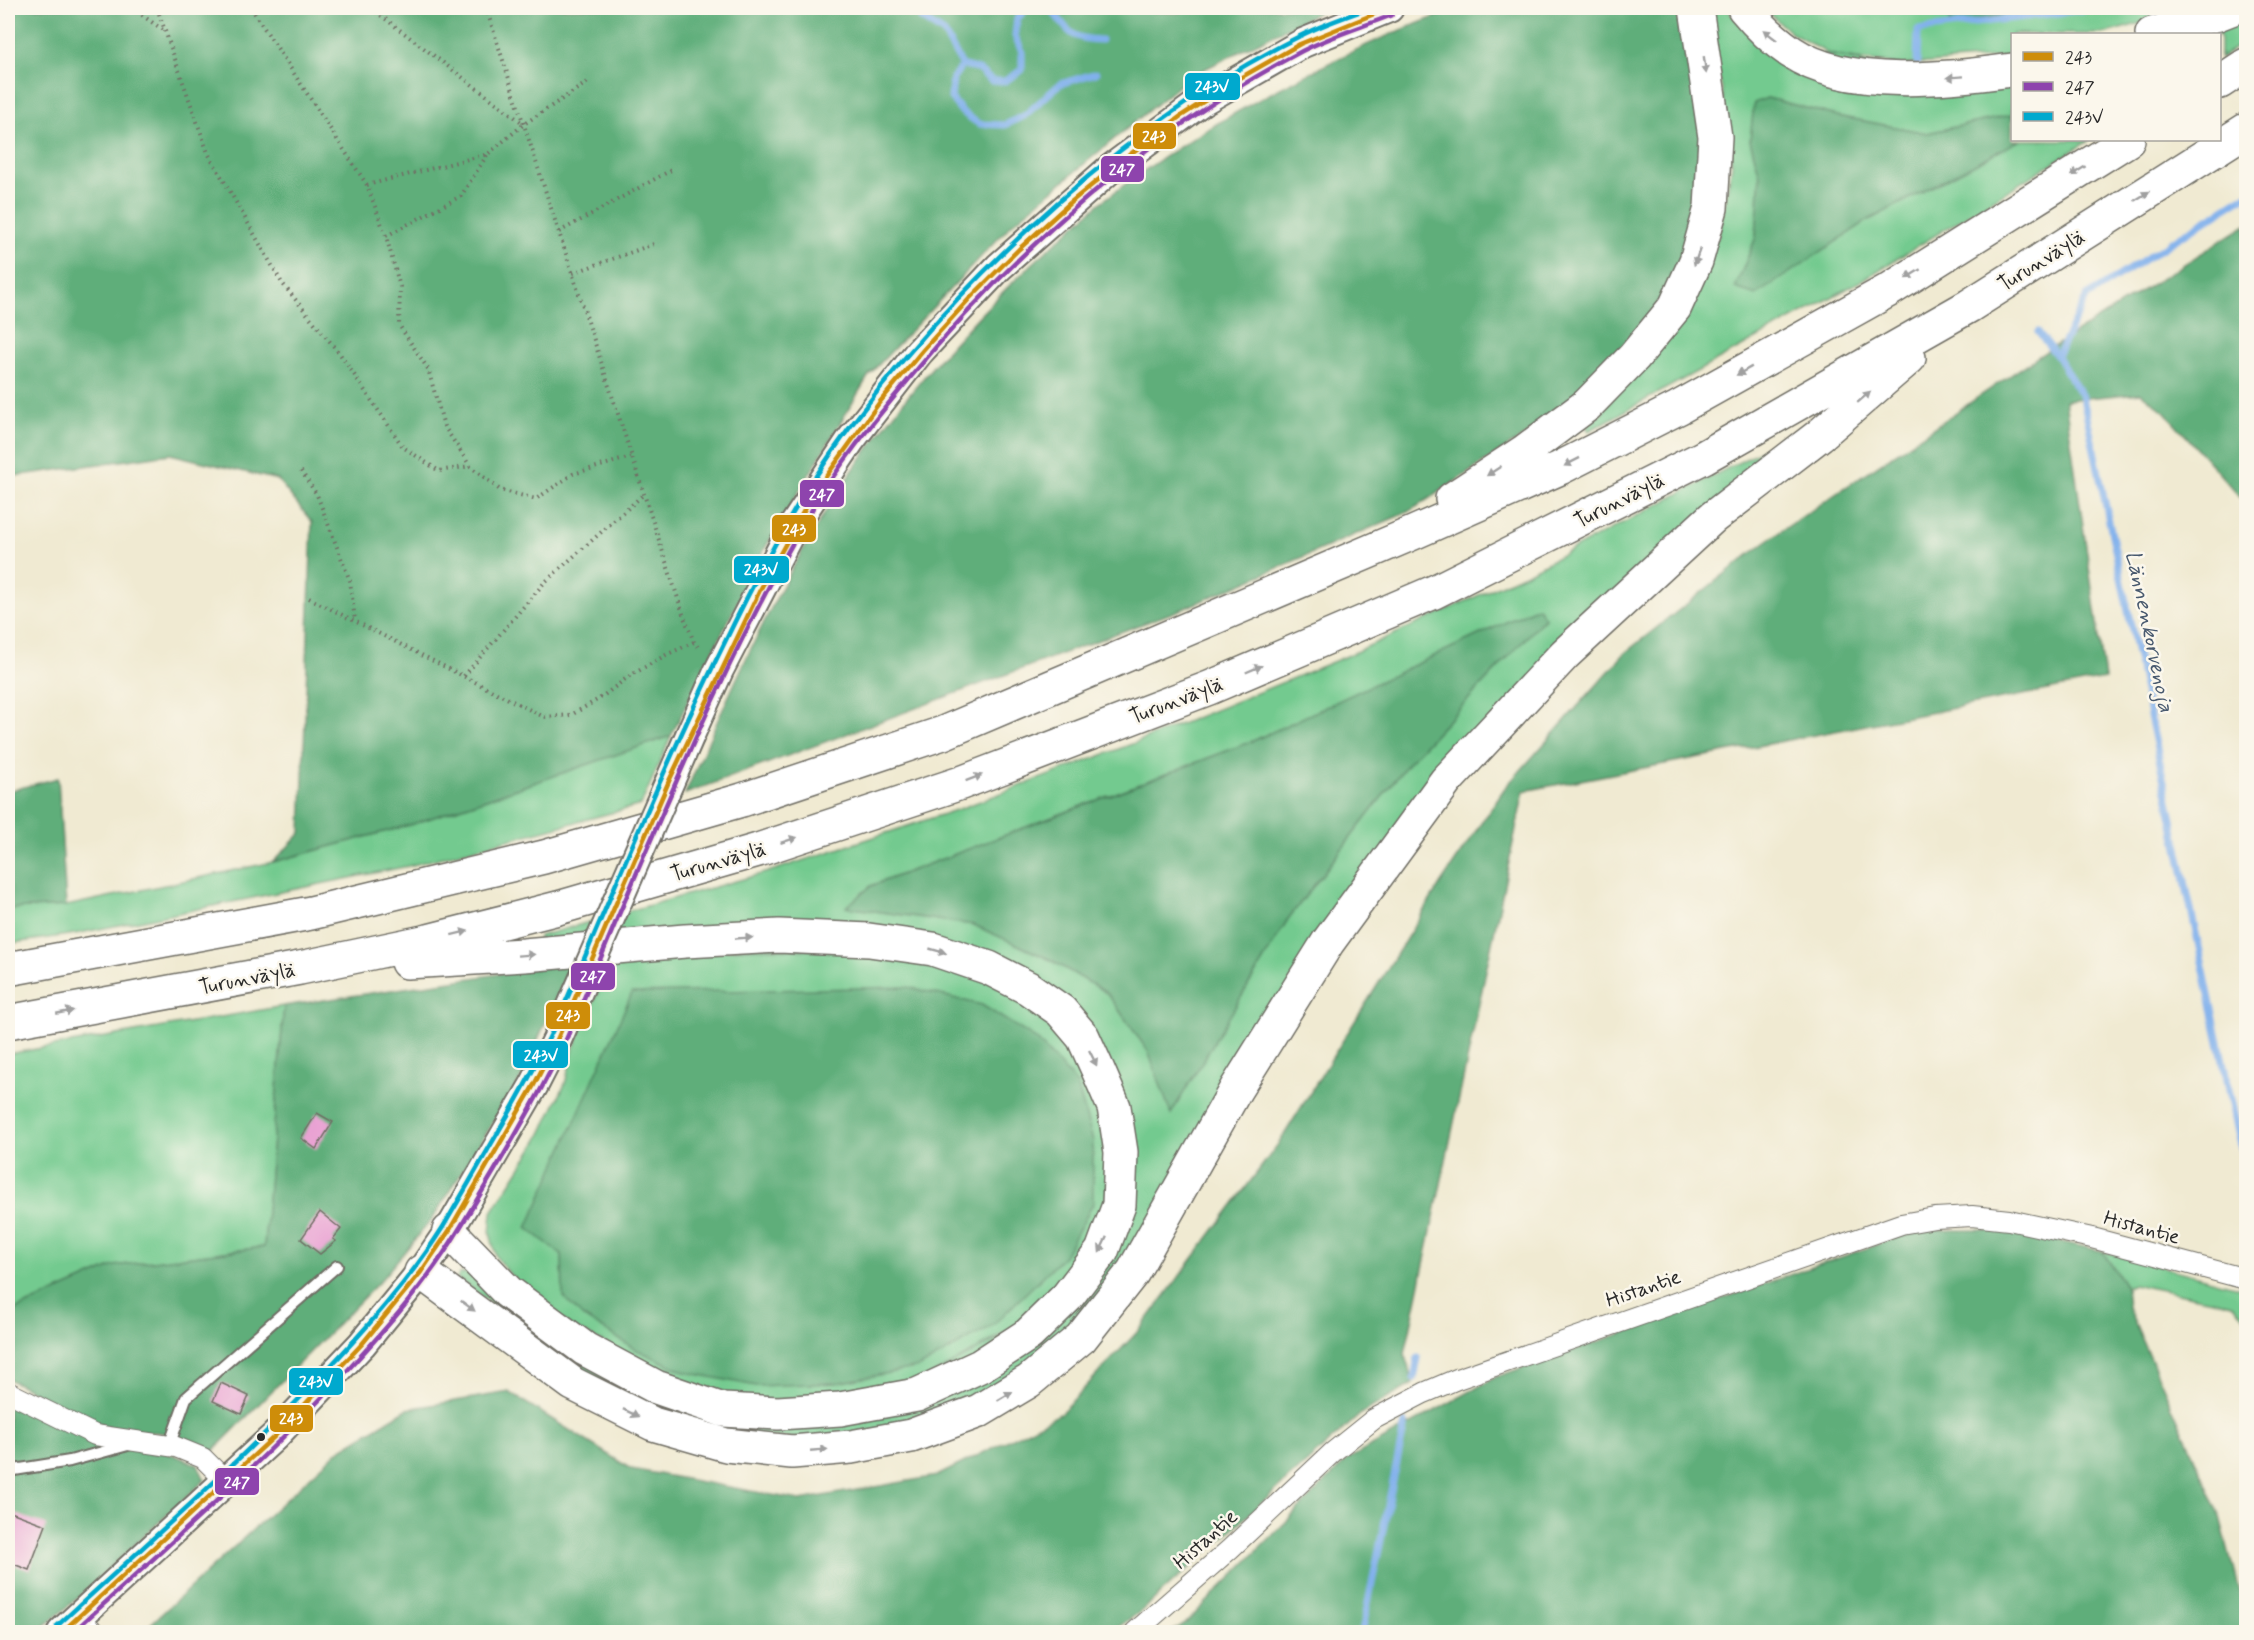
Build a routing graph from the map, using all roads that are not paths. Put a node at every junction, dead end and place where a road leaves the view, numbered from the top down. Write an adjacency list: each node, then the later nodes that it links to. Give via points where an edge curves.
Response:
1 (1389, 8): 16 (main road, bridge, via 1303,43 1202,101 1109,170 999,267 919,352 850,441 794,525 719,670 557,1040)
2 (1696, 8): 12 (highway, one-way to 12, via 1715,137 1711,208 1696,261 1675,307 1587,405 1454,497)
3 (1744, 8): 7 (highway, one-way to 3, via 1906,79 1832,70 1792,53)
4 (2234, 8): 5 (highway)
5 (2155, 33)
6 (2247, 65): 8 (highway)
7 (2011, 70)
8 (2221, 81)
9 (2247, 130): 11 (highway, Turunväylä, one-way to 9)
10 (2126, 141): 12 (highway, one-way to 12, via 1889,290 1678,408 1560,468)
11 (1969, 306): 13 (highway, Turunväylä, one-way to 11, via 558,908 758,850 961,783 1209,688 1434,592 1704,457); 18 (highway, one-way to 11, via 573,1384 653,1424 726,1445 792,1452 911,1436 979,1412 1029,1382 1081,1338 1133,1272 1236,1089 1328,942 1446,781 1565,654 1712,518 1820,435)
12 (1413, 533): 14 (highway, via 943,733 742,800 544,857 311,913)
13 (300, 968): 15 (highway, Turunväylä, one-way to 13); 16 (highway, one-way to 16, via 779,936 869,940 933,949 989,968 1028,988 1060,1011 1083,1037 1114,1107 1121,1152 1119,1205 1102,1251 1067,1297 1029,1334 980,1366 917,1395 840,1409 778,1413 723,1410 656,1387 585,1349 508,1292)
14 (8, 969)
15 (8, 1022)
16 (449, 1231): 18 (main road)
17 (337, 1266): 22 (lane, via 186,1398)
18 (421, 1272): 24 (main road, via 362,1344 275,1436)
19 (2247, 1279): 26 (street, Histantie, via 2009,1220 1962,1216 1901,1224 1457,1378 1374,1419)
20 (8, 1392): 21 (street, via 95,1435)
21 (140, 1442): 22 (street); 23 (lane, via 70,1461)
22 (169, 1446): 24 (street, via 203,1458)
23 (8, 1471)
24 (226, 1481): 25 (main road)
25 (78, 1628)
26 (1136, 1632)

